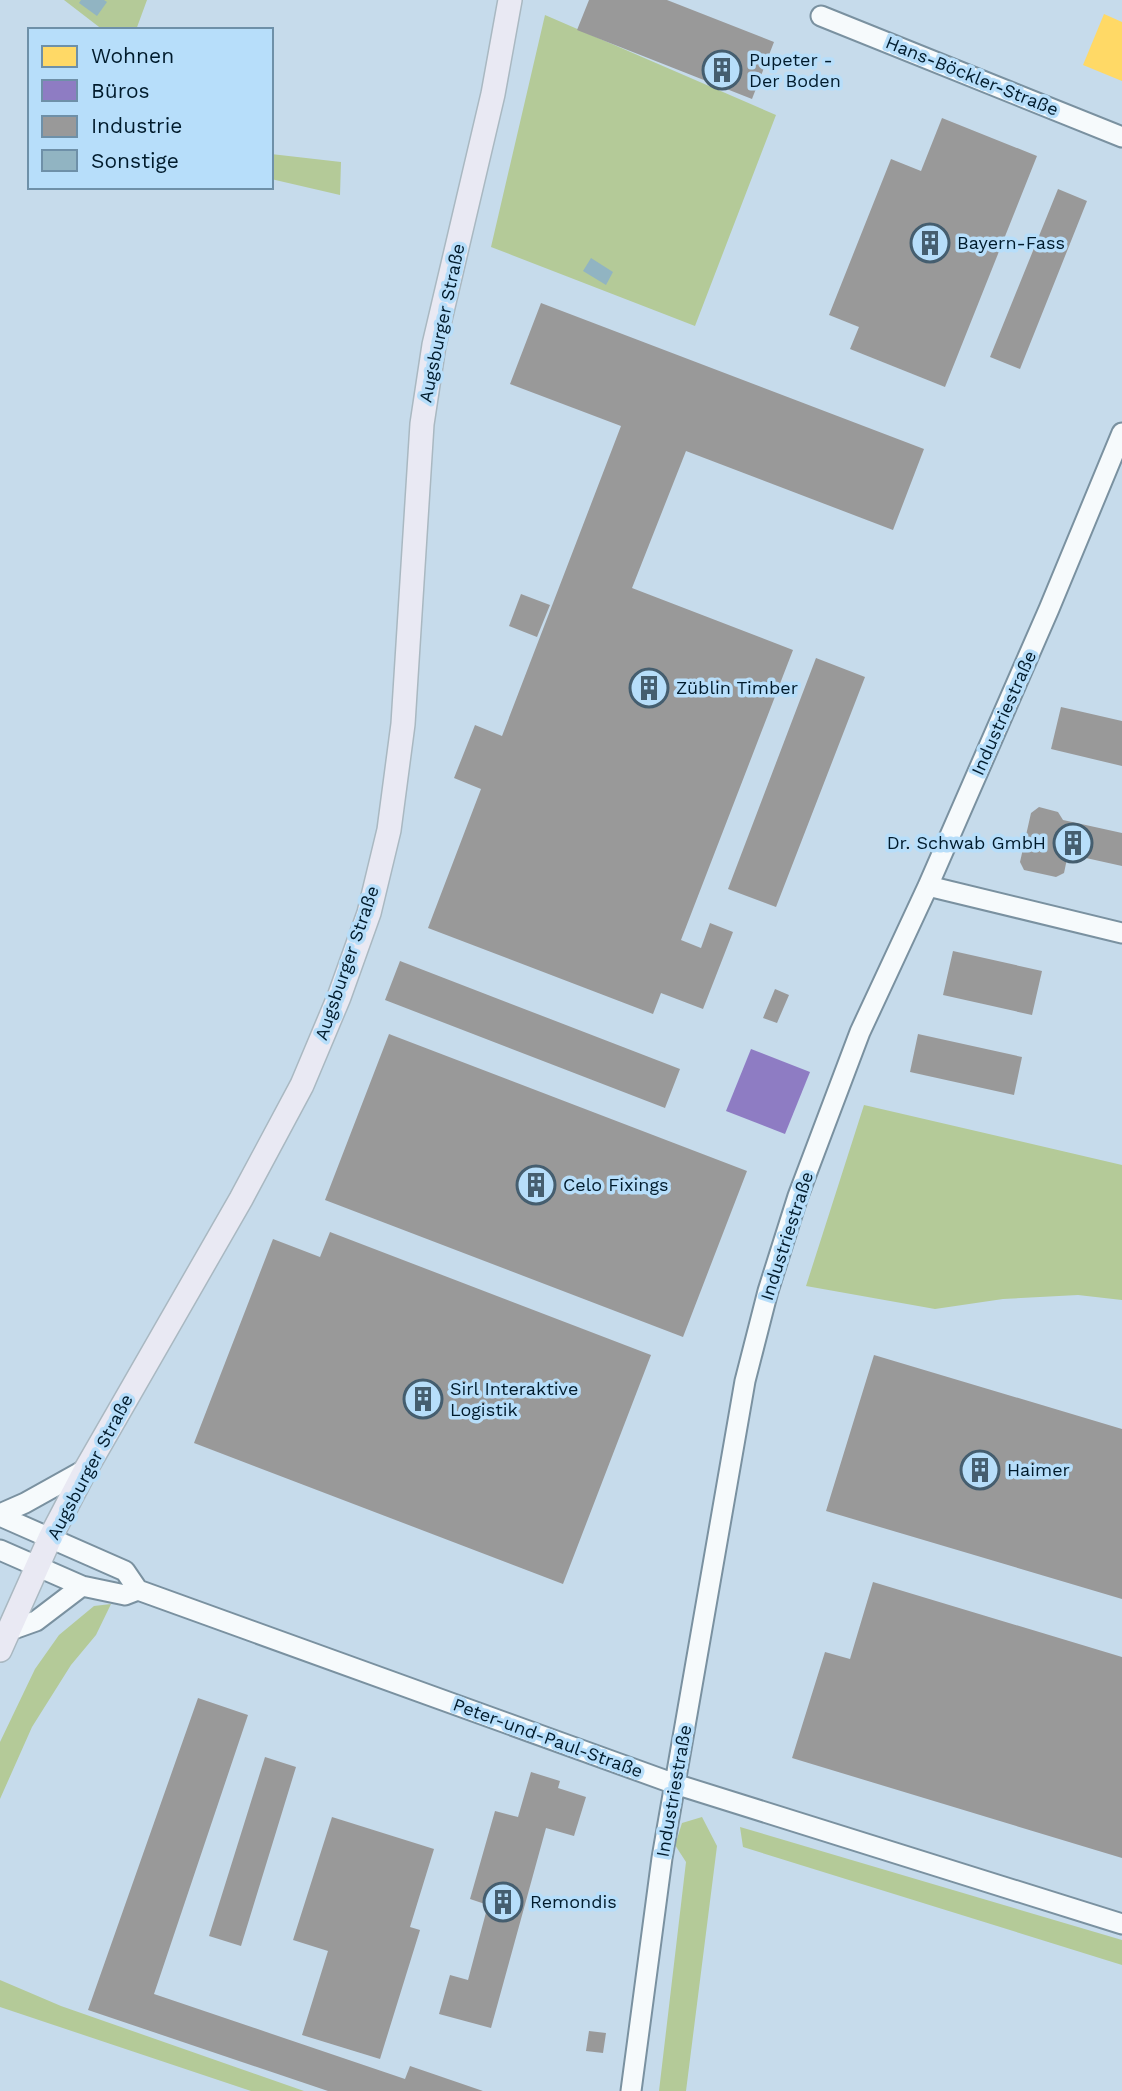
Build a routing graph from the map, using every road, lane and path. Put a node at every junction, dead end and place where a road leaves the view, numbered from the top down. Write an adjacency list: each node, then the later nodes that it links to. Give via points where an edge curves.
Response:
1 (510, 0): 7 (main road, Augsburger Straße, via 432,358 422,424 403,724 389,830 369,913 302,1085)
2 (821, 16): 3 (street, Hans-Böckler-Straße)
3 (1122, 137)
4 (1122, 433): 5 (street, Industriestraße)
5 (928, 887): 6 (street); 15 (street, Industriestraße, via 860,1032 798,1196 768,1291 745,1381)
6 (1122, 933)
7 (86, 1469): 8 (street); 9 (main road, Augsburger Straße)
8 (0, 1515): 9 (street, Peter-und-Paul-Straße)
9 (50, 1538): 11 (main road, Augsburger Straße); 13 (street, Peter-und-Paul-Straße, via 125,1571)
10 (0, 1550): 11 (street, Peter-und-Paul-Straße)
11 (37, 1567): 12 (street, Peter-und-Paul-Straße); 14 (main road, Augsburger Straße)
12 (82, 1586): 13 (street, Peter-und-Paul-Straße, via 125,1595); 14 (street)
13 (138, 1590): 15 (street, Peter-und-Paul-Straße)
14 (4, 1641)
15 (675, 1784): 16 (street, Peter-und-Paul-Straße); 17 (street, Industriestraße)
16 (1122, 1924)
17 (631, 2091)

